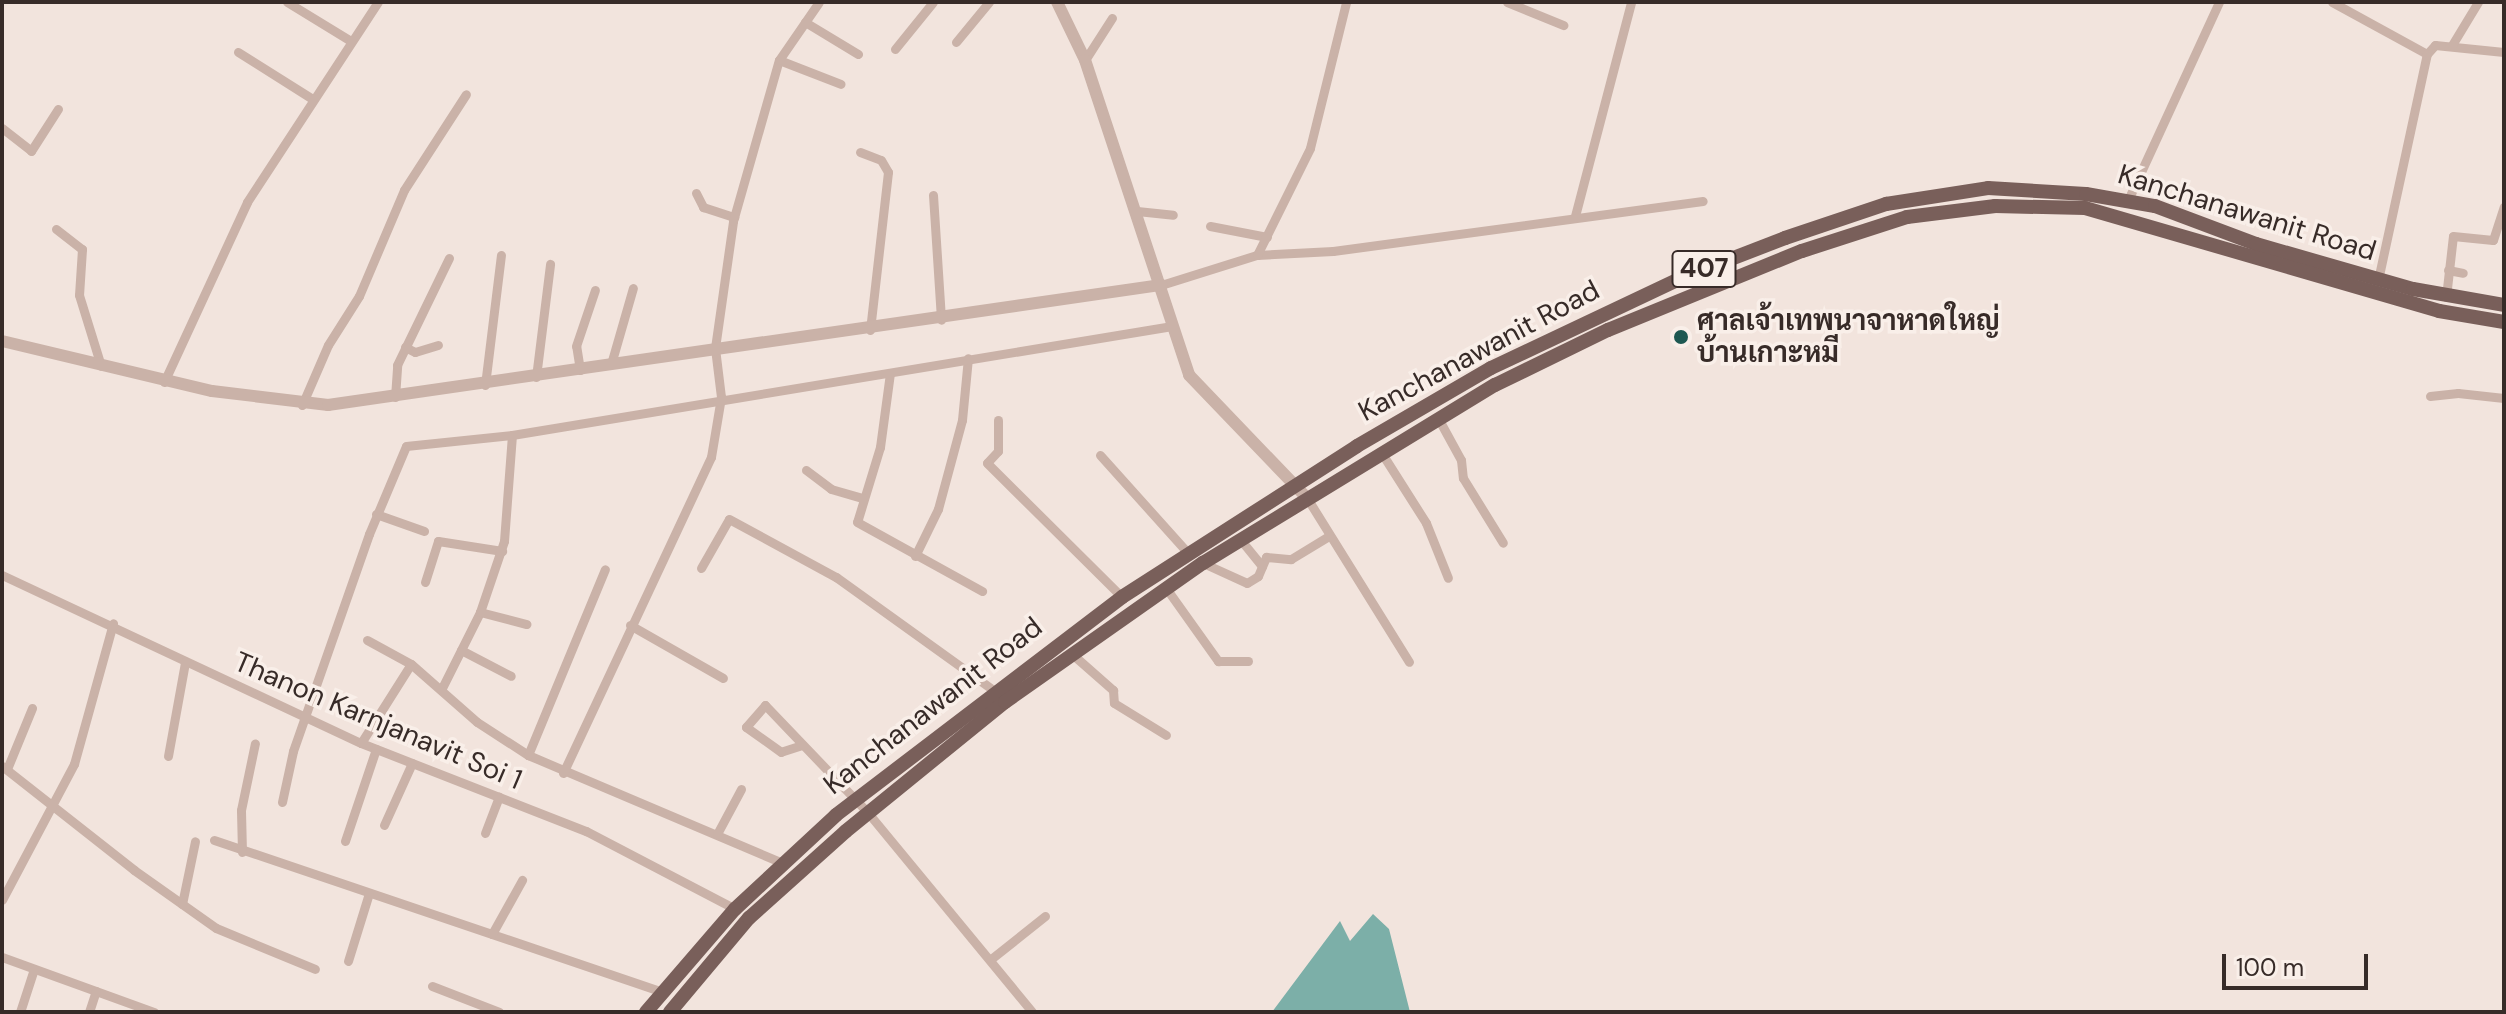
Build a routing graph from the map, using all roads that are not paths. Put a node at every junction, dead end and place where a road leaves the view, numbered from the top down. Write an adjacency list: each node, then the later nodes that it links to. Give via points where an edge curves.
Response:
1 (287, 2): 16 (street)
2 (378, 2): 16 (street)
3 (819, 2): 14 (street)
4 (933, 2): 19 (street)
5 (989, 2): 17 (street)
6 (1057, 2): 25 (street)
7 (1346, 2): 43 (street, via 1310,148)
8 (1507, 2): 15 (street)
9 (1631, 2): 39 (street)
10 (2219, 2): 34 (street)
11 (2332, 2): 23 (street)
12 (2478, 2): 18 (street)
13 (1112, 18): 25 (street)
14 (805, 22): 22 (street); 24 (street)
15 (1563, 25)
16 (351, 41): 28 (street)
17 (956, 42)
18 (2452, 45): 21 (street); 23 (street, via 2432,45)
19 (895, 49)
20 (238, 52): 28 (street)
21 (2504, 52)
22 (858, 54)
23 (2427, 54): 50 (street)
24 (779, 60): 26 (street); 40 (street)
25 (1085, 60): 37 (street)
26 (841, 84)
27 (466, 94): 76 (street, via 404,190 359,296 328,345)
28 (311, 98): 70 (street, via 247,202)
29 (58, 109): 30 (street, via 31,151)
30 (2, 128)
31 (860, 152): 59 (street, via 881,160 888,172)
32 (696, 193): 40 (street, via 706,209)
33 (933, 195): 56 (street)
34 (2128, 200): 50 (main road, Kanchanawanit Road / 407); 83 (main road, Kanchanawanit Road / 407, via 1988,188 1886,204 1785,238 1679,279 1491,368)
35 (1703, 201): 39 (street)
36 (2504, 207): 48 (street, via 2493,240 2453,236)
37 (1137, 211): 38 (street); 51 (street)
38 (1173, 215)
39 (1575, 216): 45 (street, via 1333,251)
40 (734, 217): 63 (street)
41 (1210, 226): 43 (street)
42 (56, 229): 66 (street, via 82,249 79,295)
43 (1267, 237): 45 (street)
44 (501, 255): 71 (street)
45 (1257, 255): 51 (street)
46 (449, 258): 62 (street)
47 (550, 264): 69 (street)
48 (2448, 270): 49 (street); 54 (street)
49 (2463, 273)
50 (2378, 280): 54 (main road, Kanchanawanit Road / 407)
51 (1161, 285): 56 (street); 58 (street)
52 (633, 288): 65 (street)
53 (595, 290): 67 (street, via 576,346)
54 (2446, 297): 55 (main road, Kanchanawanit Road / 407)
55 (2504, 305)
56 (941, 320): 59 (street)
57 (2504, 322): 77 (main road, Kanchanawanit Road / 407, via 2439,311 2085,208 1995,206 1907,217 1802,251 1608,330)
58 (1172, 326): 64 (street); 83 (street, via 1196,385)
59 (870, 330): 63 (street)
60 (2, 341): 66 (street)
61 (438, 345): 62 (street, via 416,352)
62 (405, 347): 73 (street, via 392,378)
63 (715, 348): 65 (street); 74 (street)
64 (968, 358): 68 (street); 93 (street, via 962,420 938,509)
65 (611, 364): 67 (street)
66 (101, 366): 70 (street)
67 (580, 370): 69 (street)
68 (890, 373): 74 (street); 84 (street, via 880,447)
69 (536, 377): 71 (street)
70 (164, 382): 76 (street)
71 (485, 385): 73 (street)
72 (2430, 396): 75 (street)
73 (395, 397): 76 (street)
74 (721, 397): 79 (street); 107 (street, via 706,472)
75 (2504, 398)
76 (302, 405)
77 (1438, 418): 80 (main road, Kanchanawanit Road / 407); 90 (street, via 1459,456 1463,478)
78 (998, 420): 103 (street, via 998,451 987,463)
79 (512, 435): 86 (street, via 406,446); 91 (street, via 510,506)
80 (1381, 452): 85 (main road, Kanchanawanit Road / 407); 99 (street, via 1426,523)
81 (1100, 455): 92 (street)
82 (806, 470): 84 (street, via 831,489)
83 (1294, 486): 85 (street); 92 (main road, Kanchanawanit Road / 407)
84 (862, 498): 93 (street, via 858,523)
85 (1307, 498): 88 (street); 89 (main road, Kanchanawanit Road / 407)
86 (376, 514): 87 (street); 120 (street)
87 (424, 531)
88 (1329, 536): 95 (street, via 1291,559 1271,555); 113 (street)
89 (1240, 539): 94 (main road, Kanchanawanit Road / 407); 95 (street)
90 (1503, 543)
91 (502, 551): 100 (street, via 438,541); 104 (street)
92 (1187, 552): 103 (main road, Kanchanawanit Road / 407)
93 (915, 556): 102 (street)
94 (1203, 563): 95 (street, via 1244,584 1255,579); 101 (main road, Kanchanawanit Road / 407)
95 (1262, 566)
96 (701, 568): 118 (street, via 729,519 836,577)
97 (605, 569): 126 (street)
98 (2, 575): 105 (street, Thanon Karnjanavit Soi 1)
99 (1448, 578)
100 (425, 582)
101 (1166, 588): 110 (main road, Kanchanawanit Road / 407); 111 (street, via 1220,663)
102 (982, 591)
103 (1122, 597): 118 (main road, Kanchanawanit Road / 407)
104 (480, 612): 106 (street); 109 (street)
105 (113, 623): 112 (street, Thanon Karnjanavit Soi 1); 135 (street, via 74,764)
106 (526, 624)
107 (630, 625): 116 (street); 130 (street)
108 (367, 640): 114 (street)
109 (461, 650): 115 (street); 117 (street)
110 (1072, 654): 121 (street, via 1113,690 1114,703); 136 (main road, Kanchanawanit Road / 407)
111 (1248, 661)
112 (185, 662): 120 (street, Thanon Karnjanavit Soi 1); 127 (street)
113 (1409, 662)
114 (411, 664): 117 (street); 123 (street)
115 (511, 676)
116 (723, 678)
117 (441, 690): 126 (street)
118 (993, 690): 133 (main road, Kanchanawanit Road)
119 (32, 708): 129 (street)
120 (307, 718): 123 (street, Thanon Karnjanavit Soi 1); 134 (street, via 293,751)
121 (1166, 735)
122 (255, 743): 143 (street, via 241,810)
123 (361, 743): 125 (street, Thanon Karnjanavit Soi 1)
124 (802, 745): 124 (street, via 765,705 746,727 781,752); 133 (street)
125 (376, 749): 128 (street, Thanon Karnjanavit Soi 1); 142 (street)
126 (528, 755): 130 (street)
127 (168, 756)
128 (412, 763): 132 (street, Thanon Karnjanavit Soi 1); 137 (street)
129 (5, 767): 135 (street)
130 (563, 773): 139 (street)
131 (741, 789): 139 (street)
132 (499, 797): 138 (street); 149 (street, Thanon Karnjanavit Soi 1, via 586,831)
133 (853, 801): 136 (street); 144 (main road, Kanchanawanit Road)
134 (282, 802)
135 (57, 805): 147 (street); 148 (street)
136 (869, 814): 153 (street); 165 (main road, Kanchanawanit Road, via 749,918)
137 (384, 825)
138 (485, 833)
139 (717, 834): 144 (street)
140 (214, 840): 143 (street)
141 (195, 841): 148 (street)
142 (345, 841)
143 (242, 852): 146 (street)
144 (783, 863): 149 (main road, Kanchanawanit Road)
145 (522, 880): 151 (street)
146 (369, 893): 151 (street); 154 (street)
147 (2, 900)
148 (182, 904): 156 (street, via 226,934)
149 (735, 909): 159 (main road, Kanchanawanit Road)
150 (1045, 916): 153 (street)
151 (492, 934): 159 (street)
152 (2, 957): 155 (street)
153 (991, 959): 166 (street)
154 (348, 961)
155 (34, 969): 158 (street); 160 (street)
156 (315, 969)
157 (432, 986): 163 (street)
158 (96, 991): 161 (street); 162 (street)
159 (662, 992): 164 (main road, Kanchanawanit Road)
160 (20, 1012)
161 (89, 1012)
162 (154, 1012)
163 (499, 1012)
164 (646, 1012)
165 (670, 1012)
166 (1032, 1012)

